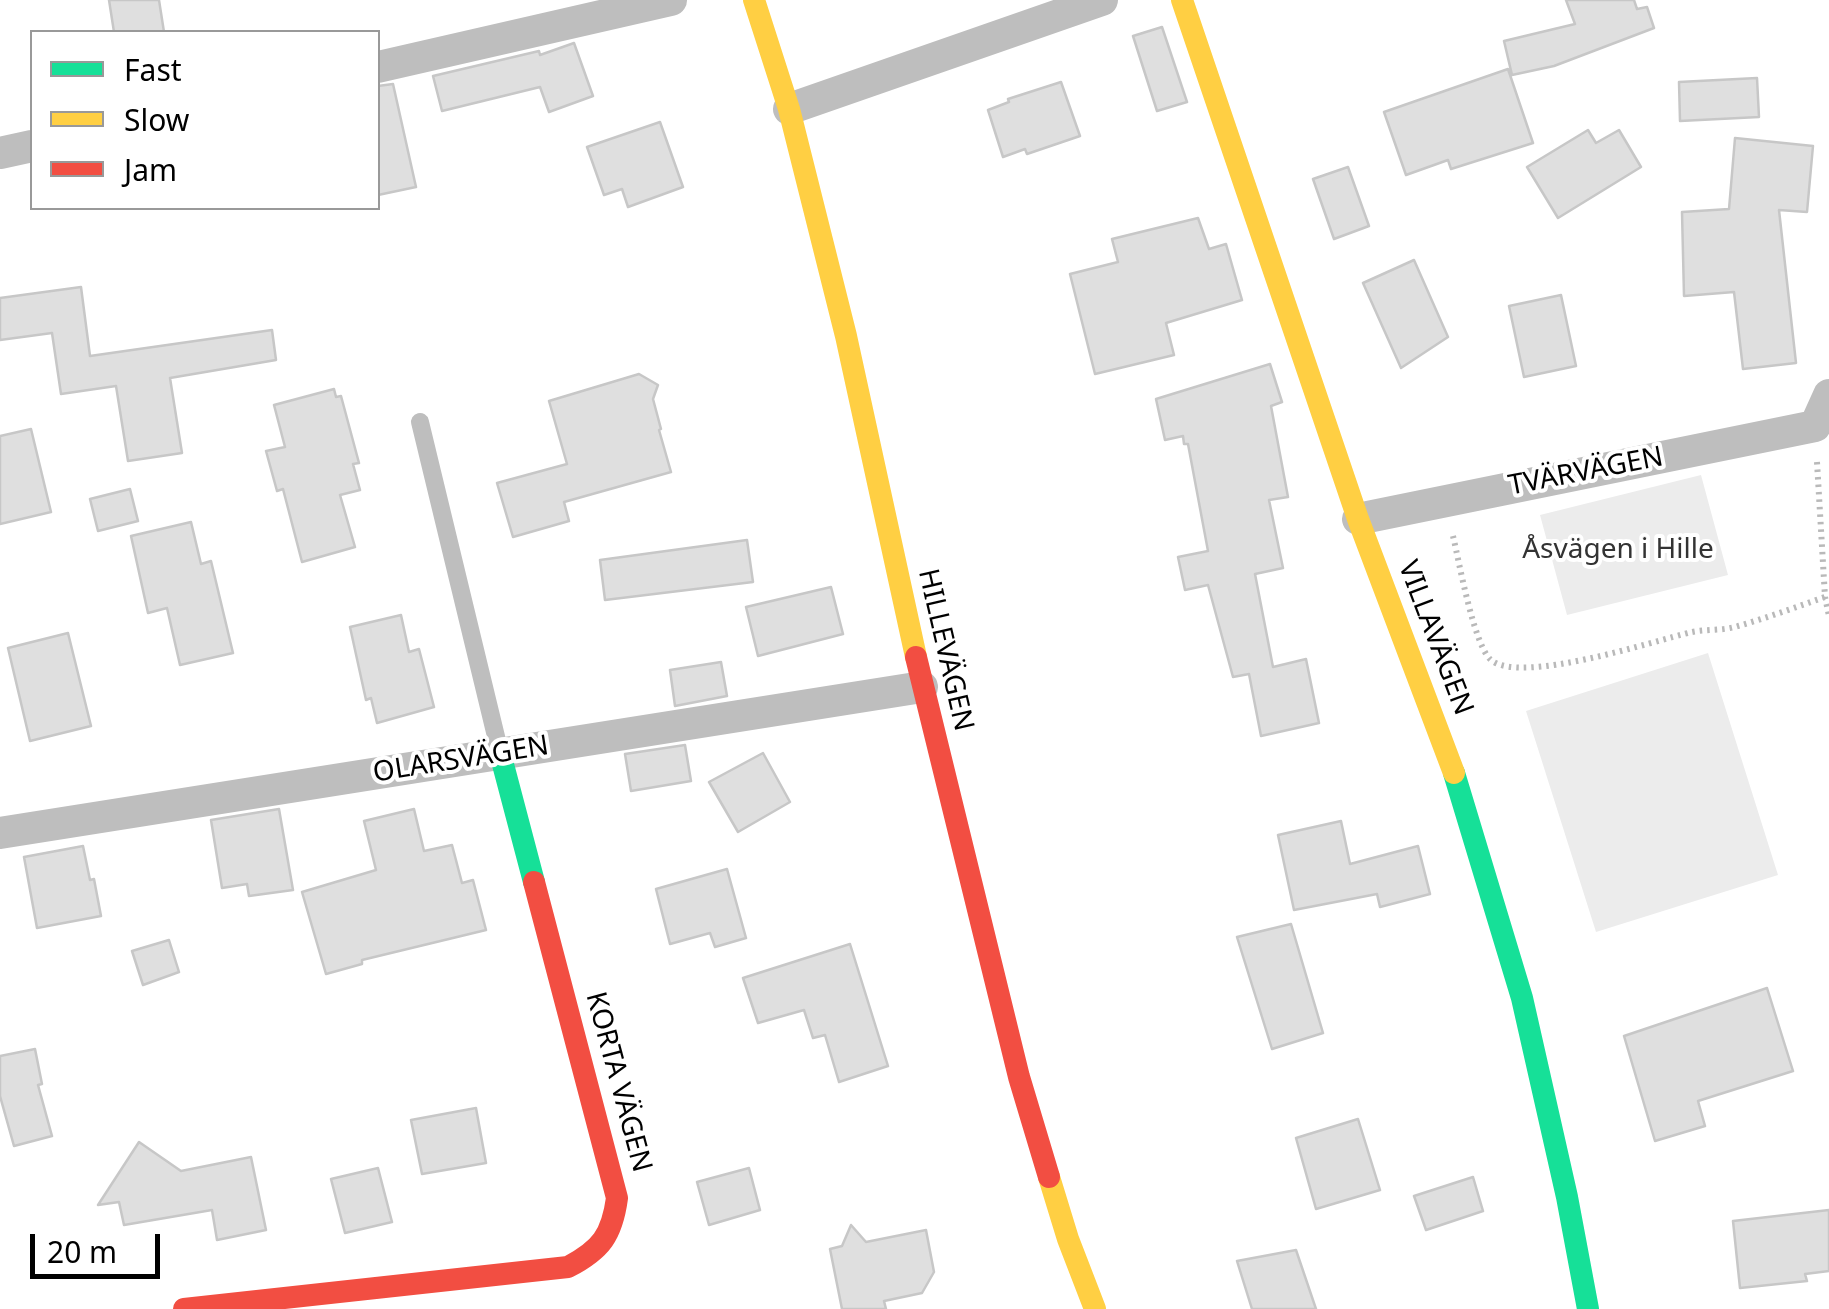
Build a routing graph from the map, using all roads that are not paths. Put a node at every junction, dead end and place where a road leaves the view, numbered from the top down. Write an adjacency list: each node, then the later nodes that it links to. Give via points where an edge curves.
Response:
1 (671, 0): 5 (street)
2 (754, 0): 6 (street, HILLEVÄGEN)
3 (1102, 0): 6 (street)
4 (1182, 0): 11 (street, VILLAVÄGEN)
5 (380, 67)
6 (789, 109): 12 (street, HILLEVÄGEN)
7 (30, 146): 8 (street)
8 (0, 154)
9 (1829, 395): 11 (street, TVÄRVÄGEN, via 1815,426)
10 (420, 422): 13 (lane)
11 (1358, 519): 17 (street, VILLAVÄGEN, via 1451,764 1522,998)
12 (922, 687): 13 (street, OLARSVÄGEN); 16 (street, HILLEVÄGEN, via 1019,1078)
13 (500, 753): 14 (street, OLARSVÄGEN); 15 (street, KORTA VÄGEN, via 617,1198 607,1236 590,1256 568,1267)
14 (0, 833)
15 (184, 1309)
16 (1095, 1309)
17 (1588, 1309)

